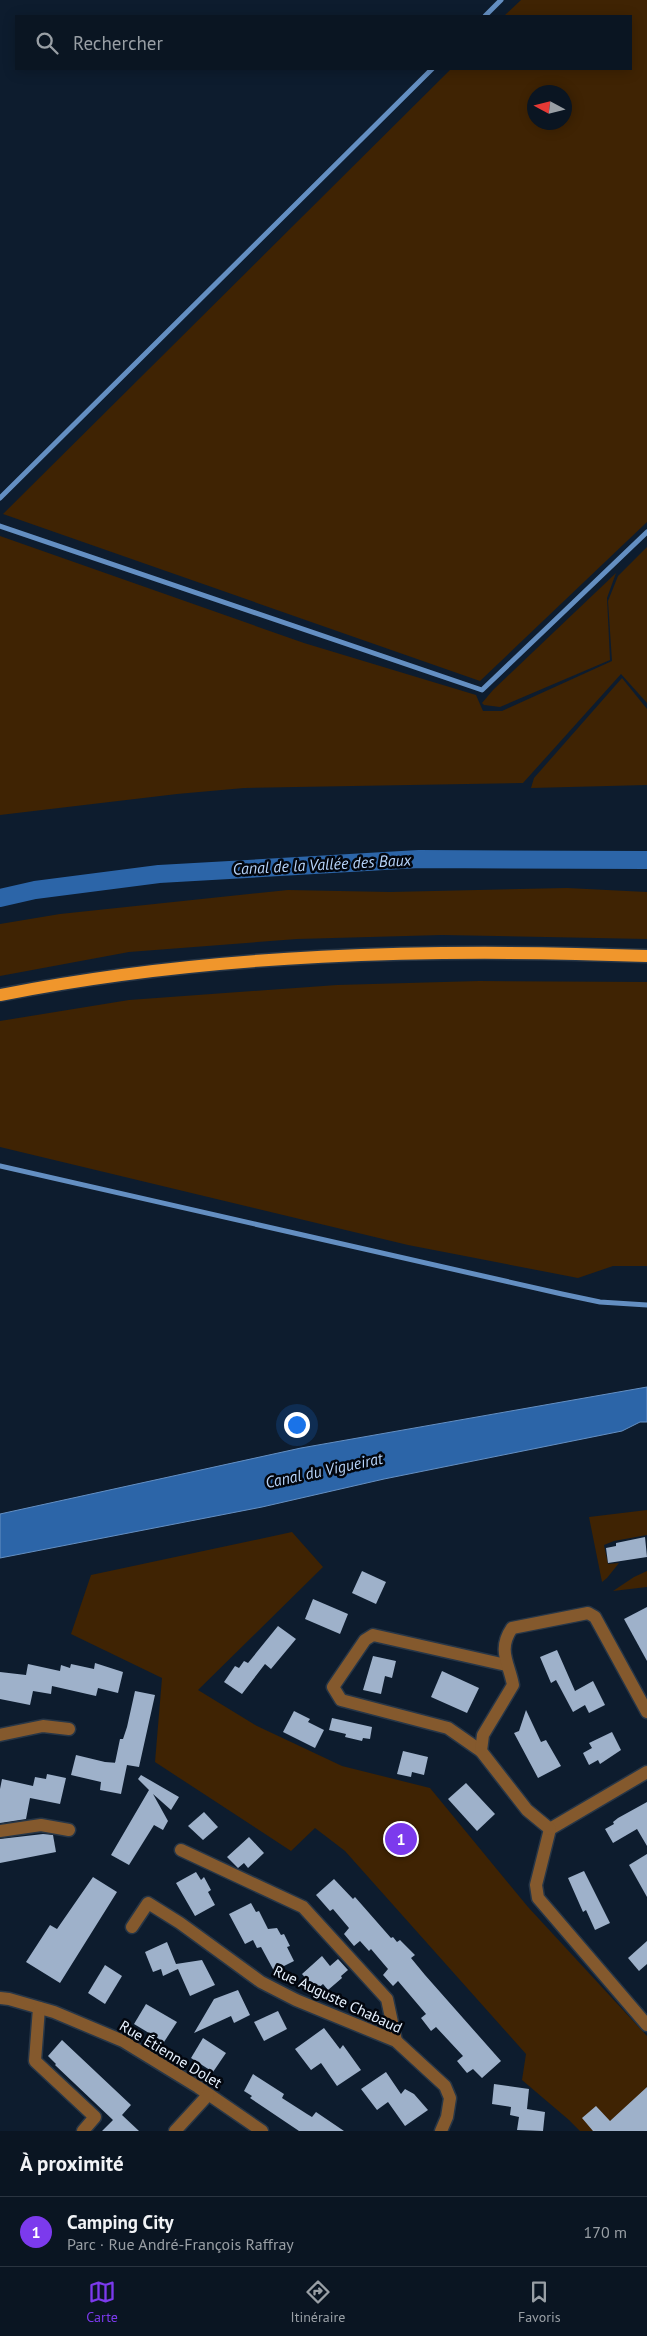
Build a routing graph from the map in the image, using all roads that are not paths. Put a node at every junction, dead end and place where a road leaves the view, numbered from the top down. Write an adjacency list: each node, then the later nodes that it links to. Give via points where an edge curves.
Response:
1 (647, 956): 2 (main road, via 438,954 229,963 116,975)
2 (0, 995)
3 (506, 1665): 4 (street, via 504,1639 512,1628 588,1613 595,1617); 7 (street, via 513,1685 483,1735); 7 (street, via 373,1635 365,1640 333,1687 341,1700 448,1728)
4 (647, 1712)
5 (69, 1729): 6 (street, via 43,1726)
6 (0, 1736)
7 (481, 1751): 9 (street, via 527,1810)
8 (647, 1772): 9 (street)
9 (550, 1829): 16 (street, via 536,1885 538,1898)
10 (69, 1830): 11 (street, via 41,1826)
11 (0, 1831)
12 (181, 1850): 17 (street, via 303,1907 387,1998)
13 (132, 1927): 17 (street, Rue Auguste Chabaud, via 148,1903 261,1982)
14 (0, 1998): 15 (street, Rue Étienne Dolet)
15 (39, 2008): 18 (street, Rue Étienne Dolet, via 123,2041); 19 (street, via 36,2060 95,2117)
16 (647, 2025)
17 (396, 2041): 22 (street, Rue Auguste Chabaud, via 446,2086 450,2098)
18 (208, 2095): 20 (street); 21 (street, Rue Étienne Dolet)
19 (83, 2131)
20 (175, 2131)
21 (262, 2131)
22 (441, 2131)

